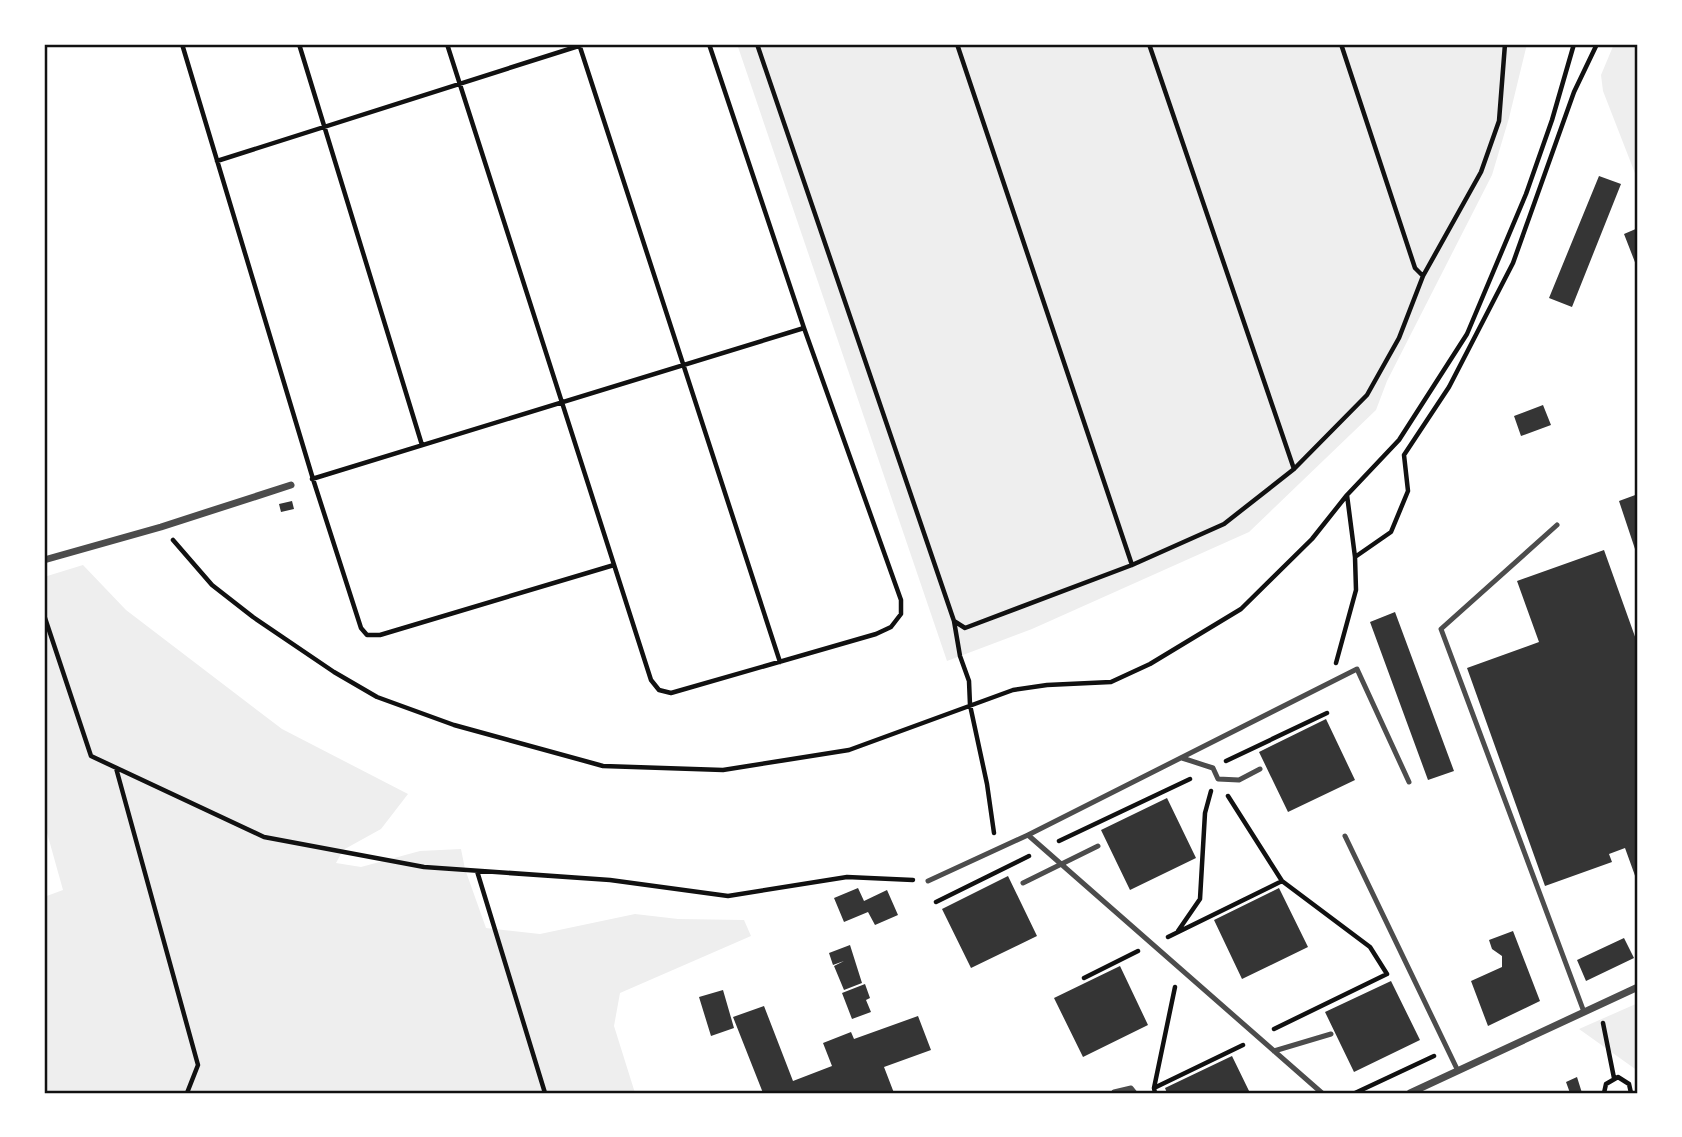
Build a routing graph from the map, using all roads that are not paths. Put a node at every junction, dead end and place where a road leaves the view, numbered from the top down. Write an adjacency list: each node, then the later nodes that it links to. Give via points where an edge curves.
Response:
1 (291, 485): 3 (street)
2 (1557, 524): 16 (lane, via 1441,629)
3 (44, 561)
4 (1229, 734): 5 (lane); 6 (lane); 8 (lane, via 1357,670)
5 (1239, 735)
6 (1182, 758): 7 (lane, via 1213,768 1218,779 1239,780); 9 (lane)
7 (1261, 769)
8 (1409, 782)
9 (1028, 835): 12 (lane); 13 (lane)
10 (1345, 836): 19 (lane)
11 (1098, 846): 12 (lane)
12 (1062, 865): 14 (lane); 18 (lane)
13 (928, 881)
14 (1023, 883)
15 (1638, 986): 16 (street)
16 (1584, 1012): 19 (street)
17 (1331, 1034): 18 (lane)
18 (1275, 1051): 22 (lane)
19 (1458, 1071): 23 (street)
20 (1114, 1092): 21 (lane, via 1131,1087)
21 (1135, 1093)
22 (1322, 1093)
23 (1410, 1093)

